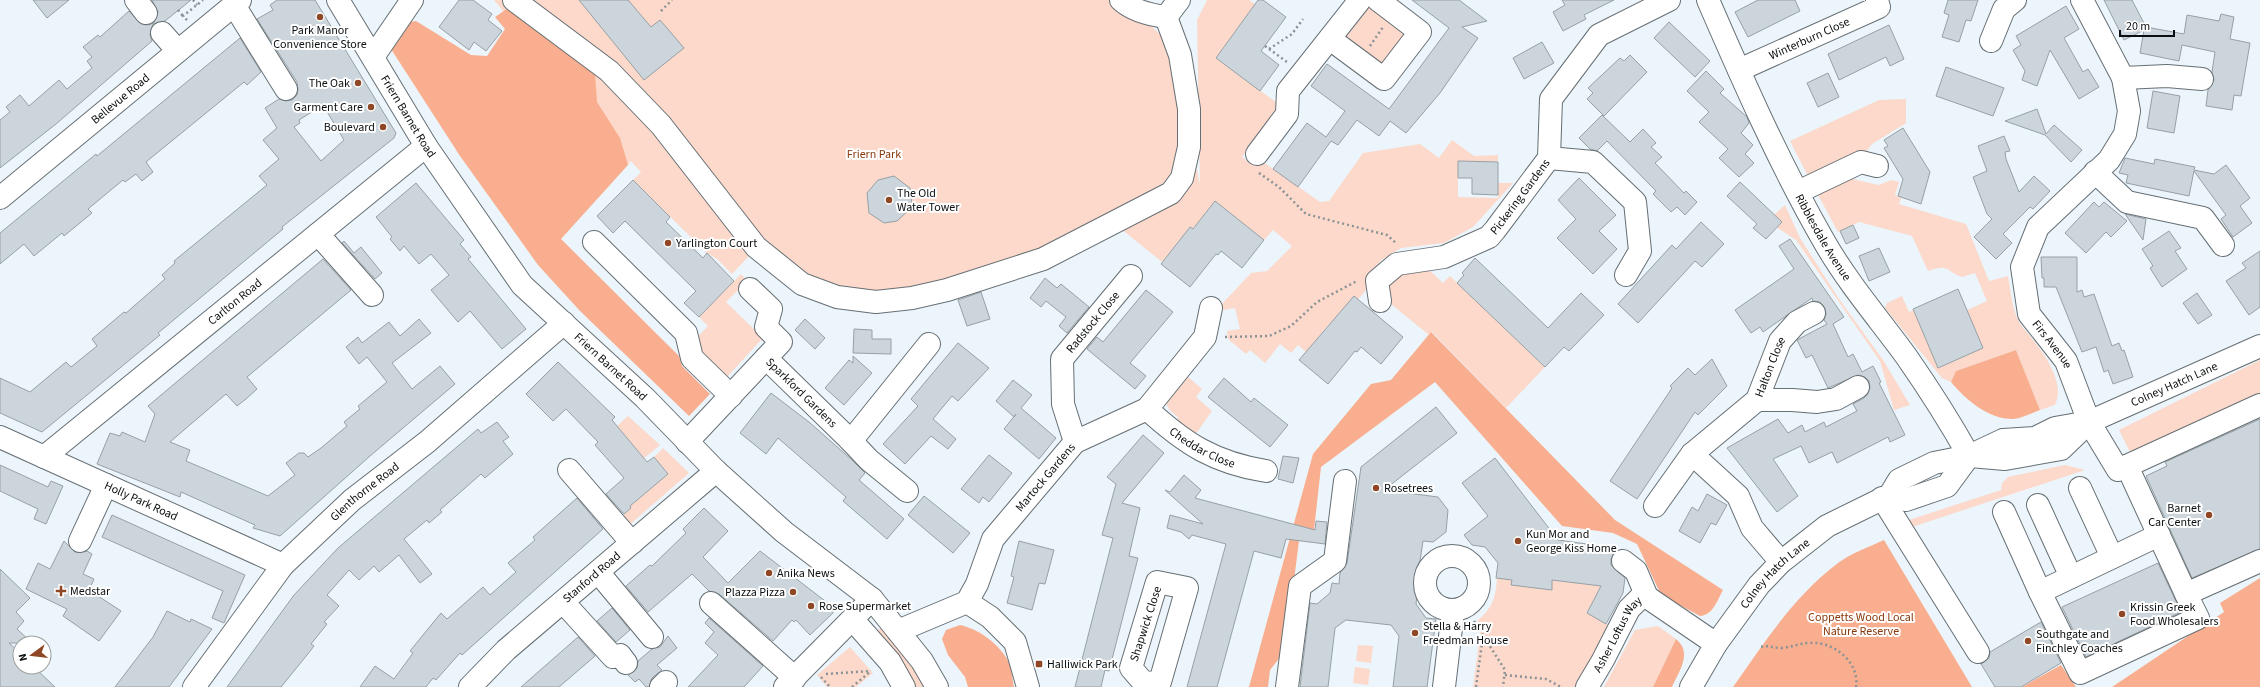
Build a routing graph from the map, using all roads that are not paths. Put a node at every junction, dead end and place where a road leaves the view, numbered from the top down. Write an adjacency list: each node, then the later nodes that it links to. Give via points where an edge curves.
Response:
1 (338, 0): 18 (street, Friern Barnet Road)
2 (412, 0): 18 (street)
3 (514, 0): 13 (street, via 609,71 661,125 756,247 778,266 802,284 819,291 850,300 876,302 935,293 1043,259 1171,193 1182,178 1189,147 1189,109)
4 (1121, 0): 13 (street, via 1150,15)
5 (1360, 0): 15 (street)
6 (1669, 0): 24 (street, Pickering Gardens, via 1599,35 1595,40 1551,99)
7 (1708, 0): 19 (street, Ribblesdale Avenue)
8 (2015, 0): 16 (street, via 2004,9)
9 (2082, 0): 20 (street, Firs Avenue)
10 (237, 3): 17 (street, Bellevue Road); 22 (street)
11 (1878, 3): 19 (street, Winterburn Close)
12 (1386, 6): 15 (street, via 1420,32 1384,79)
13 (1173, 8)
14 (162, 33): 17 (street)
15 (1330, 39): 25 (street, via 1288,91 1287,114)
16 (1991, 41)
17 (178, 51): 29 (street, Bellevue Road)
18 (373, 57): 23 (street, Friern Barnet Road)
19 (1739, 70): 28 (street, Ribblesdale Avenue, via 1773,148)
20 (2123, 78): 21 (street, via 2167,76); 27 (street, Firs Avenue, via 2129,111 2126,134 2109,160)
21 (2202, 79)
22 (286, 89)
23 (426, 146): 30 (street, Carlton Road); 40 (street, Friern Barnet Road, via 522,285)
24 (1549, 158): 33 (street, via 1593,162 1635,202 1640,251); 37 (street, Pickering Gardens, via 1489,237 1444,257 1397,264 1376,281)
25 (1255, 161)
26 (1877, 166): 28 (street, via 1861,162)
27 (2095, 172): 32 (street, via 2127,202 2203,218); 49 (street, Firs Avenue, via 2038,227 2022,267 2029,314 2066,361)
28 (1798, 192): 55 (street, Ribblesdale Avenue, via 1825,243 1947,417)
29 (0, 198)
30 (318, 234): 36 (street); 56 (street, Carlton Road)
31 (594, 242): 45 (street, via 686,333 692,358)
32 (2223, 245)
33 (1626, 275)
34 (1131, 276): 53 (street, Radstock Close, via 1062,359 1063,404)
35 (750, 289): 43 (street, via 771,309 766,327 781,342)
36 (372, 295)
37 (1380, 301)
38 (1211, 308): 48 (street, Martock Gardens, via 1205,337)
39 (1814, 313): 46 (street, Halton Close, via 1797,322 1780,341)
40 (564, 323): 52 (street, Friern Barnet Road, via 645,398); 76 (street, Glenthorne Road, via 427,442 352,500)
41 (929, 344): 51 (street)
42 (2260, 346): 49 (street, Colney Hatch Lane)
43 (766, 358): 45 (street, Sparkford Gardens); 51 (street, Sparkford Gardens)
44 (1858, 388): 46 (street, via 1836,398 1817,402)
45 (731, 396): 52 (street, Sparkford Gardens)
46 (1757, 400): 54 (street, Halton Close)
47 (2260, 405): 57 (street)
48 (1147, 409): 53 (street, Martock Gardens); 60 (street, Cheddar Close, via 1171,431 1204,452 1237,466)
49 (2089, 422): 55 (street, Colney Hatch Lane, via 2055,428 2035,438 2003,440); 57 (street, Firs Avenue, via 2118,470)
50 (0, 437): 56 (street, Holly Park Road)
51 (851, 441): 64 (street, Sparkford Gardens)
52 (687, 442): 59 (street, Friern Barnet Road)
53 (1075, 442): 84 (street, Martock Gardens, via 992,539 977,584)
54 (1692, 454): 67 (street, Halton Close); 75 (street, via 1738,496 1752,528)
55 (1969, 456): 65 (street, Colney Hatch Lane, via 1934,463 1899,480)
56 (44, 457): 62 (street, Holly Park Road)
57 (2127, 466): 69 (street)
58 (569, 470): 71 (street)
59 (716, 471): 71 (street, Stanford Road); 82 (street, Friern Barnet Road, via 784,532)
60 (1266, 471)
61 (1345, 481): 99 (street, via 1335,561 1300,586)
62 (106, 485): 70 (street); 76 (street, Holly Park Road)
63 (2080, 488): 72 (street)
64 (907, 492)
65 (1886, 496): 75 (street, Colney Hatch Lane, via 1826,526); 91 (street)
66 (2038, 505): 78 (street)
67 (1655, 506)
68 (2004, 512): 79 (street)
69 (2159, 535): 72 (street); 80 (street)
70 (80, 542)
71 (632, 543): 77 (street, Stanford Road)
72 (2112, 558): 78 (street)
73 (1623, 561): 81 (street, via 1636,571)
74 (2260, 561): 80 (street)
75 (1781, 562): 90 (street, Colney Hatch Lane, via 1759,585)
76 (282, 565): 94 (street, Glenthorne Road)
77 (598, 572): 83 (street, Stanford Road); 89 (street)
78 (2071, 577): 79 (street)
79 (2040, 592): 80 (street, via 2080,673 2198,618)
80 (2186, 594)
81 (1647, 597): 90 (street, Asher Loftus Way); 101 (street, Asher Loftus Way, via 1640,598 1629,609)
82 (872, 599): 87 (street); 88 (street, Friern Barnet Road)
83 (564, 602): 92 (street, via 613,657 620,655); 95 (street, Stanford Road, via 506,650)
84 (967, 602): 88 (street); 98 (street, via 990,617 1015,642)
85 (711, 603): 93 (street)
86 (1453, 611): 100 (street)
87 (853, 620): 93 (street); 96 (street, via 879,665)
88 (898, 631): 97 (street, Friern Barnet Road, via 922,660)
89 (652, 637)
90 (1716, 644): 102 (street, Colney Hatch Lane)
91 (1978, 652)
92 (626, 664)
93 (790, 682)
94 (194, 687)
95 (470, 687)
96 (904, 687)
97 (938, 687)
98 (1028, 687)
99 (1288, 687)
100 (1444, 687)
101 (1587, 687)
102 (1692, 687)

